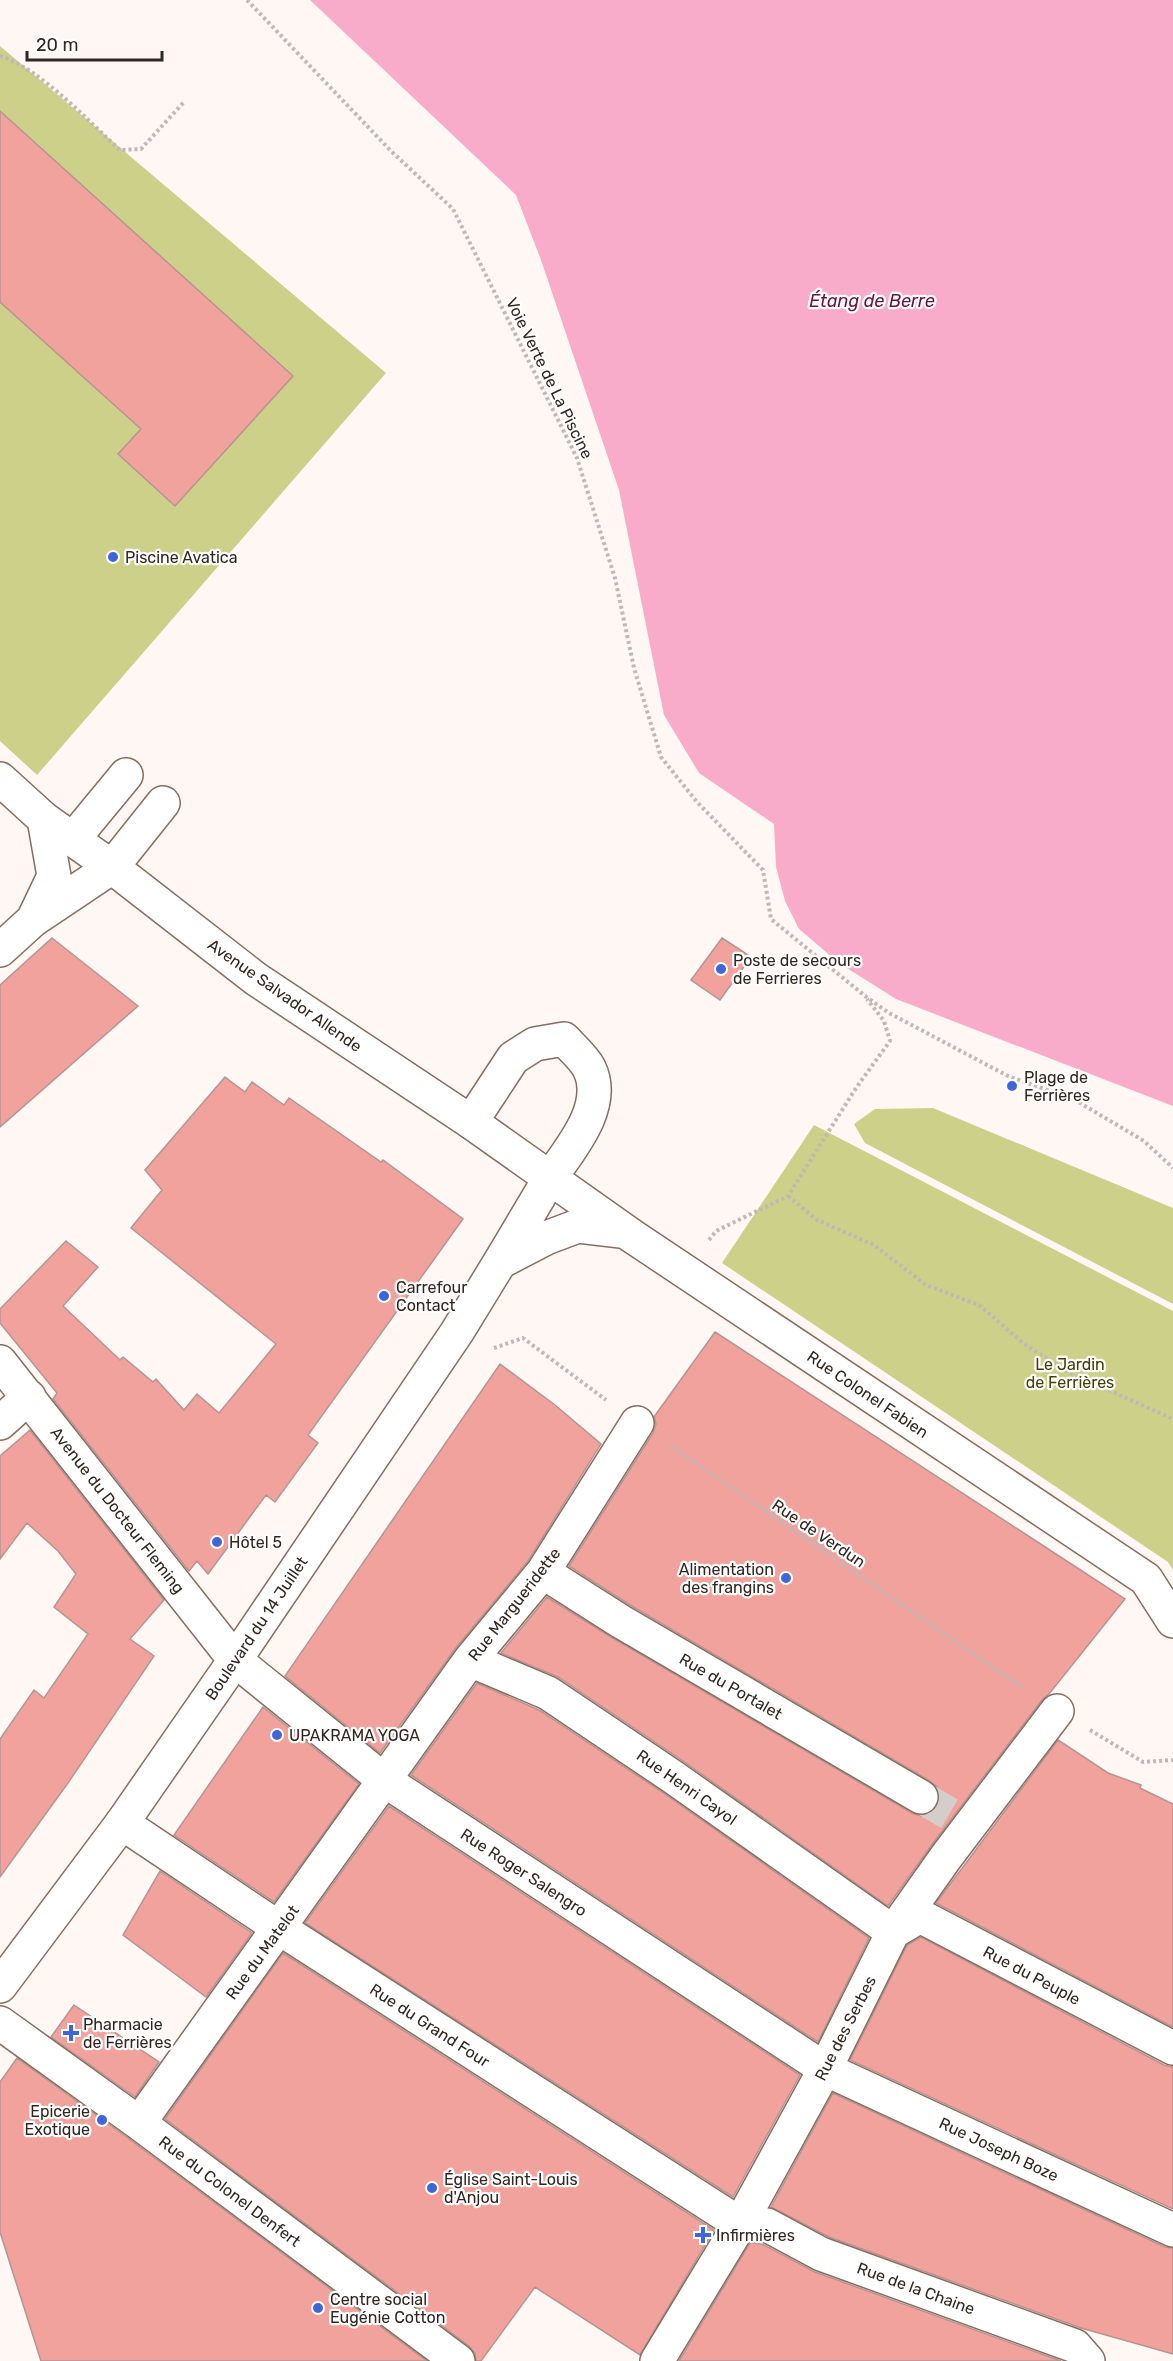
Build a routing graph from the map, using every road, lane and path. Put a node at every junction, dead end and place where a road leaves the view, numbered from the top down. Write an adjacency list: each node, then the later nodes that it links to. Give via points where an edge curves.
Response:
1 (247, 0): 12 (path, Voie Verte de La Piscine, via 391,151 453,209 577,458 615,578 634,668 661,757 697,802 763,870 771,919)
2 (0, 56): 3 (path, via 15,61 37,77 120,150 141,149)
3 (184, 102)
4 (126, 775): 8 (street)
5 (0, 779): 7 (street, Avenue Salvador Allende)
6 (164, 803): 9 (street)
7 (44, 819): 8 (street, Avenue Salvador Allende); 10 (street, via 54,876)
8 (74, 838): 9 (street, Avenue Salvador Allende)
9 (112, 867): 10 (street); 13 (street, Avenue Salvador Allende, via 256,979)
10 (33, 920): 11 (street)
11 (0, 950)
12 (865, 996): 14 (path, via 1008,1076 1075,1100 1144,1141); 16 (path, via 884,1021 890,1041)
13 (471, 1122): 15 (street, Avenue Salvador Allende); 15 (street, Boulevard du 14 Juillet, via 513,1058 535,1044 564,1040 589,1067 595,1092 584,1130)
14 (1173, 1168)
15 (550, 1178): 17 (street, Rue Colonel Fabien); 18 (street, Boulevard du 14 Juillet)
16 (788, 1196): 19 (path, via 716,1232); 23 (path, via 817,1220 874,1245 926,1285 979,1305 1023,1343 1068,1372)
17 (626, 1232): 18 (street, via 578,1226); 19 (street, Rue Colonel Fabien)
18 (500, 1262): 20 (street, Boulevard du 14 Juillet)
19 (684, 1271): 27 (street, Rue Colonel Fabien, via 1146,1579)
20 (457, 1332): 25 (path, Rue de Verdun, via 487,1351 523,1338); 28 (street, Boulevard du 14 Juillet)
21 (0, 1362): 22 (street, Avenue du Docteur Fleming)
22 (29, 1397): 24 (street); 28 (street, Avenue du Docteur Fleming)
23 (1173, 1419)
24 (0, 1423)
25 (637, 1423): 26 (street, Rue Margueridette); 30 (path, Rue de Verdun)
26 (543, 1572): 29 (street, Rue Margueridette); 33 (street, Rue du Portalet)
27 (1173, 1621)
28 (235, 1660): 32 (street, Rue Roger Salengro); 34 (street, Boulevard du 14 Juillet)
29 (470, 1660): 32 (street, Rue Margueridette); 36 (street, Rue Henri Cayol, via 549,1693)
30 (1057, 1711): 31 (path, Rue de Verdun, via 1143,1761); 36 (street, Rue des Serbes, via 966,1824)
31 (1173, 1760)
32 (384, 1780): 35 (street, Rue du Matelot); 40 (street, Rue Roger Salengro)
33 (921, 1797)
34 (122, 1823): 35 (street, Rue du Grand Four); 37 (street, Boulevard du 14 Juillet)
35 (279, 1928): 41 (street, Rue du Matelot); 42 (street, Rue du Grand Four)
36 (893, 1932): 39 (street, Rue du Peuple, via 920,1916); 40 (street, Rue des Serbes)
37 (0, 1985)
38 (0, 2023): 41 (street, Rue du Colonel Denfert)
39 (1173, 2048)
40 (825, 2068): 42 (street, Rue des Serbes); 43 (street, Rue Joseph Boze)
41 (139, 2123): 44 (street, Rue du Colonel Denfert)
42 (740, 2224): 45 (street, Rue des Serbes); 46 (street, Rue de la Chaine, via 766,2225 821,2254 1076,2346)
43 (1173, 2230)
44 (458, 2361)
45 (657, 2361)
46 (1088, 2361)

